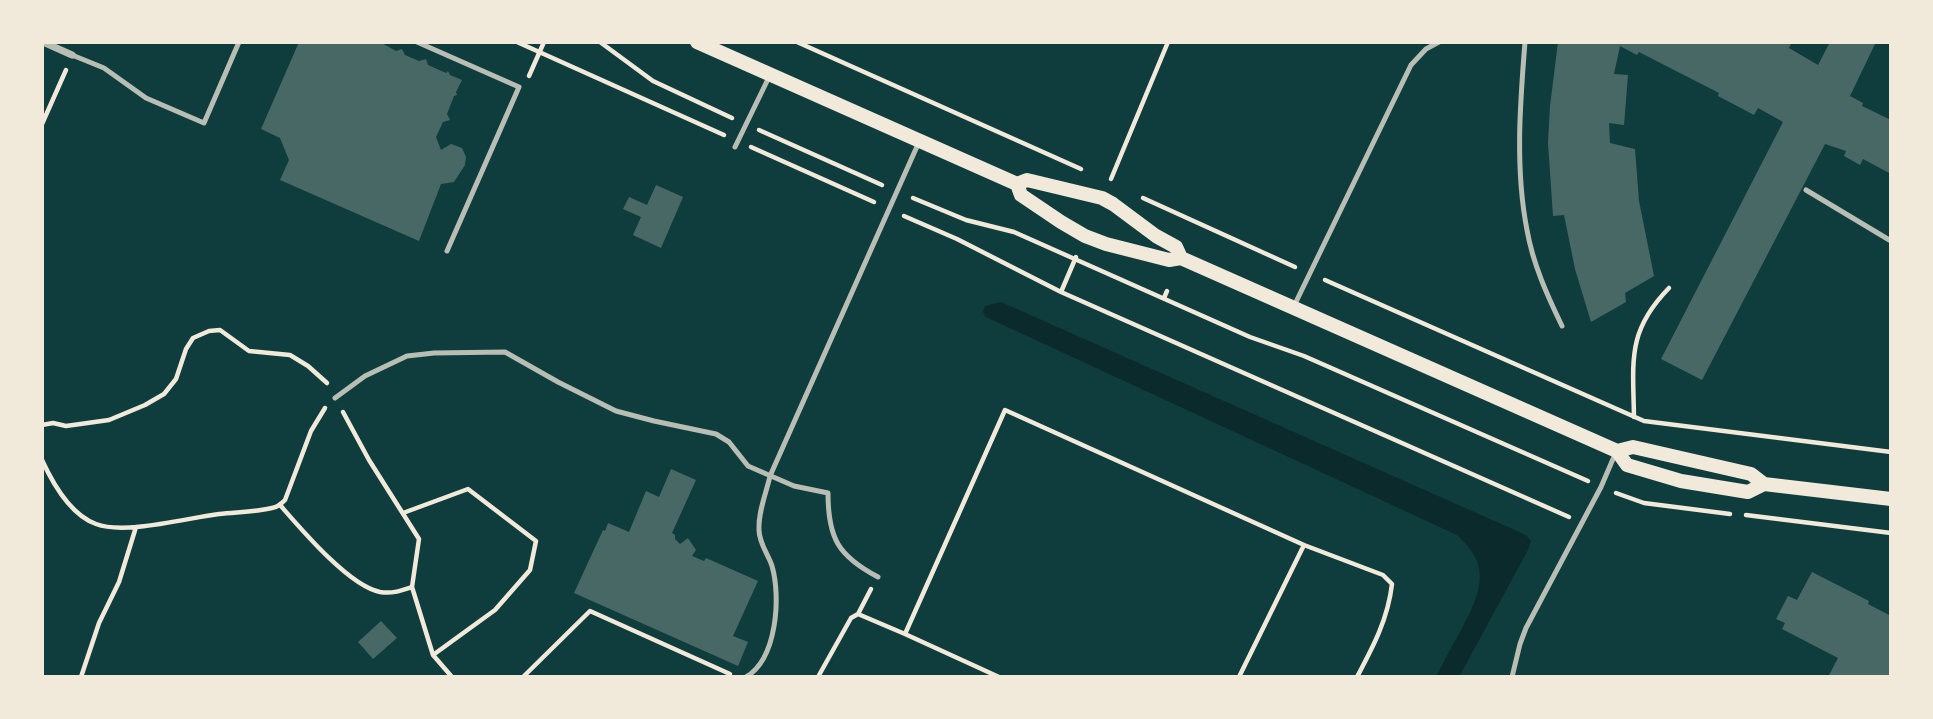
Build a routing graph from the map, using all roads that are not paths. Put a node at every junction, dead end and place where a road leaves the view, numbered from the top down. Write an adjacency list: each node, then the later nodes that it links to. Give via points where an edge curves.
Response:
1 (43, 42): 7 (street)
2 (239, 42): 7 (lane, via 204,123)
3 (417, 42): 14 (lane, via 519,87)
4 (1439, 42): 16 (lane, via 1411,65)
5 (1525, 42): 17 (lane, via 1522,197 1534,259)
6 (700, 43): 8 (main road)
7 (72, 55)
8 (770, 75): 9 (main road); 10 (lane)
9 (920, 141): 11 (main road); 20 (lane)
10 (737, 144)
11 (1017, 184): 15 (main road, via 1021,195 1078,232 1169,260); 15 (main road, via 1027,180 1102,198 1176,247)
12 (1805, 190): 13 (lane)
13 (1891, 241)
14 (447, 251)
15 (1181, 258): 16 (main road)
16 (1293, 308): 19 (main road)
17 (1562, 326)
18 (335, 398): 20 (lane, via 365,376 407,356 505,352 616,411 716,434 729,442 744,463)
19 (1617, 451): 21 (main road, via 1633,447 1751,474); 21 (main road, via 1627,465 1681,481 1748,492); 25 (lane, via 1525,628)
20 (771, 476): 23 (lane, via 828,493 836,545); 24 (lane, via 759,532 776,580 776,615 763,658)
21 (1764, 484): 22 (main road)
22 (1891, 499)
23 (878, 577)
24 (746, 677)
25 (1512, 677)

